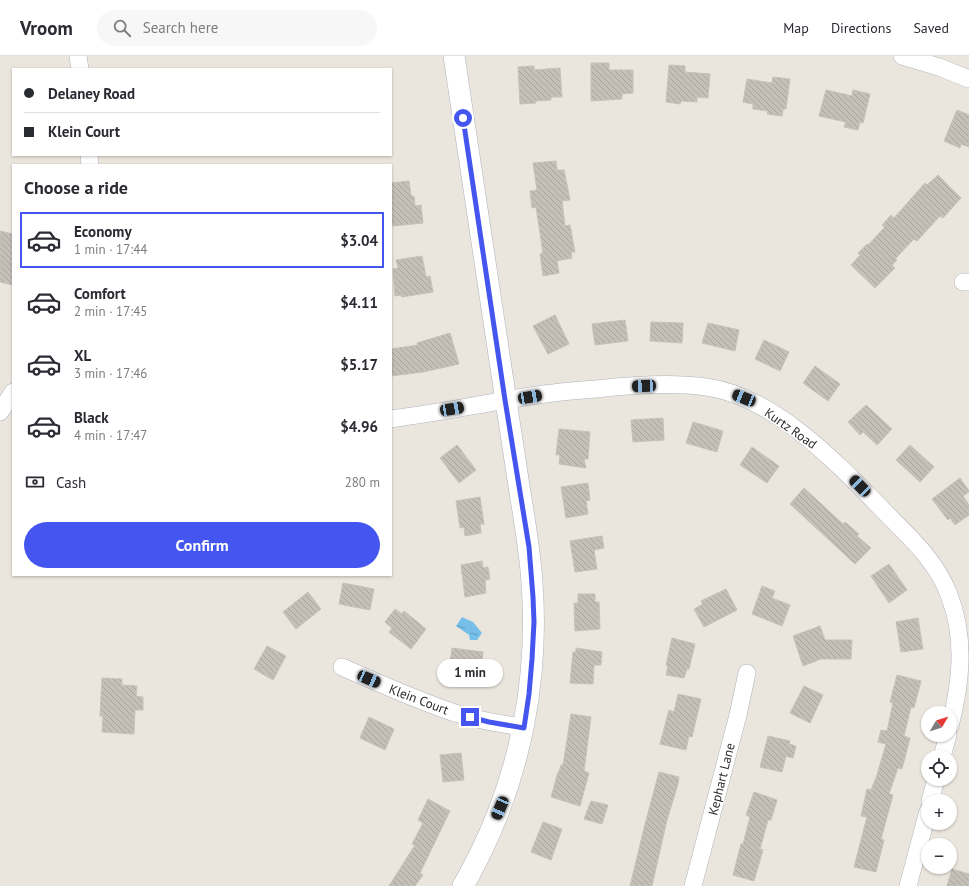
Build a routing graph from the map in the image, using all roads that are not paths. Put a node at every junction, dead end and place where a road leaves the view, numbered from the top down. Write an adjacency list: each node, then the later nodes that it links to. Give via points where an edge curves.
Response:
1 (78, 56): 4 (street)
2 (454, 56): 7 (street)
3 (902, 56): 5 (street)
4 (80, 68)
5 (969, 79)
6 (12, 394): 8 (street)
7 (505, 400): 9 (street, Kurtz Road); 12 (street, Kurtz Road, via 618,387 683,384 733,393 784,420 839,465 922,550 936,569 949,595 960,644); 13 (street, via 529,547 532,584 532,659)
8 (0, 412)
9 (392, 419)
10 (342, 666): 13 (street, Klein Court, via 455,713)
11 (747, 672): 16 (street, Kephart Lane)
12 (955, 706)
13 (524, 728): 15 (street, via 500,808)
14 (923, 830): 17 (street)
15 (463, 886)
16 (693, 886)
17 (908, 886)

